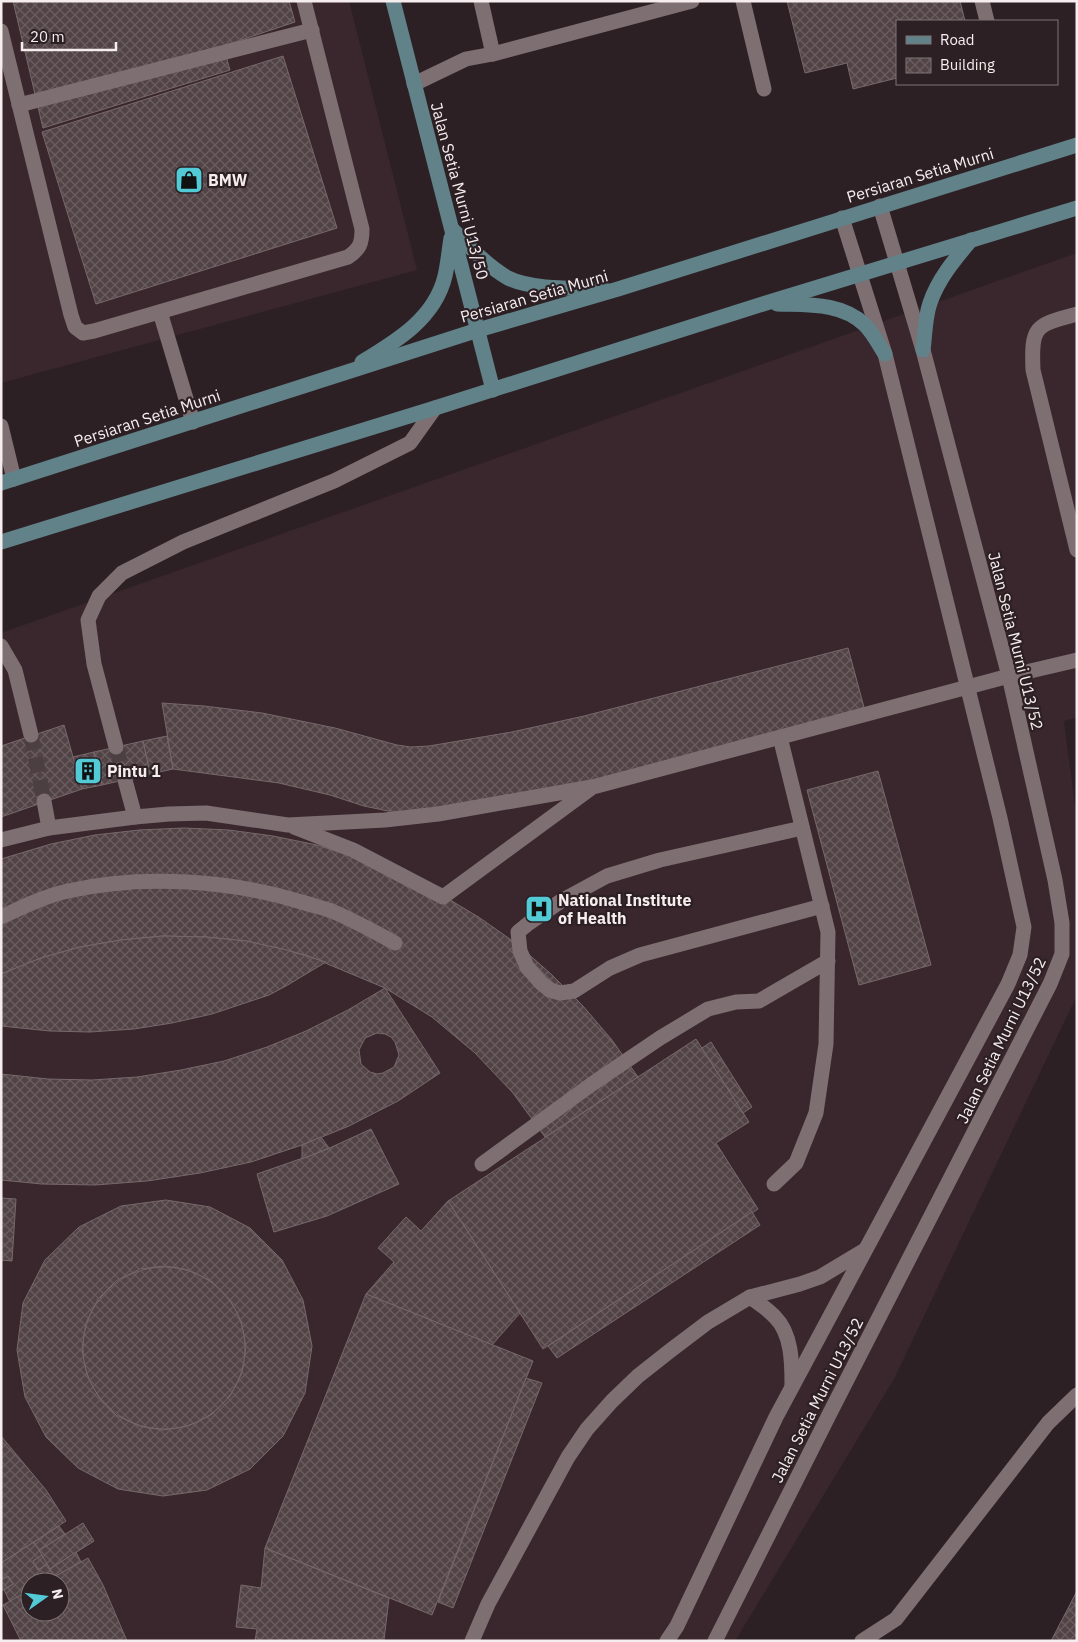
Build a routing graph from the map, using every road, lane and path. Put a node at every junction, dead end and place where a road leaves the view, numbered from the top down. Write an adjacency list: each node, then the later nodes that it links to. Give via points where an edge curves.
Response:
1 (304, 1): 8 (street)
2 (393, 1): 11 (street, Jalan Setia Murni U13/50)
3 (481, 1): 10 (street)
4 (692, 1): 10 (street)
5 (743, 1): 13 (street)
6 (982, 1): 7 (street)
7 (987, 20)
8 (312, 30): 14 (street); 25 (street, via 362,229 358,250 348,257)
9 (1, 31): 12 (street)
10 (493, 54): 11 (street, via 466,58)
11 (414, 84): 19 (street, Jalan Setia Murni U13/50)
12 (8, 86): 14 (street)
13 (764, 89)
14 (19, 105): 25 (street, via 75,327 83,333)
15 (1077, 145): 16 (street, Persiaran Setia Murni)
16 (880, 206): 18 (street, Persiaran Setia Murni); 21 (street, Jalan Setia Murni U13/52)
17 (1077, 208): 20 (street)
18 (842, 218): 22 (street, Jalan Setia Murni U13/52); 23 (street, Persiaran Setia Murni)
19 (452, 230): 23 (street, via 487,264 510,279 540,286); 27 (street, Jalan Setia Murni U13/50); 30 (street, via 445,277 433,305 392,344)
20 (972, 239): 21 (street); 28 (street, via 941,279 929,304)
21 (898, 263): 22 (street); 28 (street, Jalan Setia Murni U13/52)
22 (860, 275): 24 (street); 29 (street, Jalan Setia Murni U13/52)
23 (618, 289): 27 (street, Persiaran Setia Murni)
24 (766, 303): 29 (street, via 824,306 848,312 866,325); 31 (street)
25 (160, 312): 33 (street)
26 (1077, 314): 37 (street, via 1047,322 1036,332 1032,345 1033,370)
27 (478, 330): 30 (street, Persiaran Setia Murni); 31 (street, Jalan Setia Murni U13/50)
28 (923, 350): 40 (street, Jalan Setia Murni U13/52)
29 (885, 354): 41 (street, Jalan Setia Murni U13/52)
30 (337, 376): 33 (street, Persiaran Setia Murni)
31 (493, 390): 32 (street)
32 (435, 408): 36 (street); 44 (street, via 410,443 334,481 122,572 100,596 88,620 94,664)
33 (193, 422): 35 (street, Persiaran Setia Murni)
34 (1, 426): 35 (street)
35 (8, 481)
36 (1, 542)
37 (1077, 550)
38 (1, 646): 42 (street, via 16,670)
39 (1077, 660): 40 (street)
40 (1009, 676): 41 (street); 65 (street, Jalan Setia Murni U13/52, via 1055,880 1062,923 1062,954 1050,984)
41 (967, 687): 43 (street); 59 (street, Jalan Setia Murni U13/52, via 1024,927 1020,955 1008,984)
42 (31, 735)
43 (780, 736): 46 (street); 51 (street)
44 (116, 748)
45 (125, 780): 48 (street)
46 (592, 787): 49 (street, via 438,814); 49 (street, via 443,897 353,850)
47 (44, 801): 50 (street)
48 (135, 817): 49 (street, via 206,813); 50 (street)
49 (288, 825)
50 (49, 828): 52 (street)
51 (802, 828): 53 (street); 53 (street, via 660,860 607,876 561,901 518,932 520,951 527,967 540,983 560,994 574,991 610,968 640,955)
52 (1, 840)
53 (822, 906): 56 (street, via 828,932)
54 (1, 917): 55 (street, via 66,891 86,887 145,881 189,883 231,886 278,895 332,911)
55 (395, 943)
56 (828, 961): 57 (street, via 759,1000 708,1009 592,1084); 58 (street, via 826,1044 816,1113 796,1163)
57 (482, 1164)
58 (774, 1184)
59 (866, 1249): 60 (street, via 820,1277); 61 (street, Jalan Setia Murni U13/52)
60 (750, 1297): 61 (street, via 776,1317 786,1336 792,1359); 63 (street, via 708,1322 638,1376 587,1429 563,1466 488,1604)
61 (792, 1387): 64 (street, Jalan Setia Murni U13/52, via 678,1626)
62 (1077, 1395): 66 (street, via 1041,1431 896,1619)
63 (472, 1641)
64 (667, 1641)
65 (715, 1641)
66 (862, 1641)

